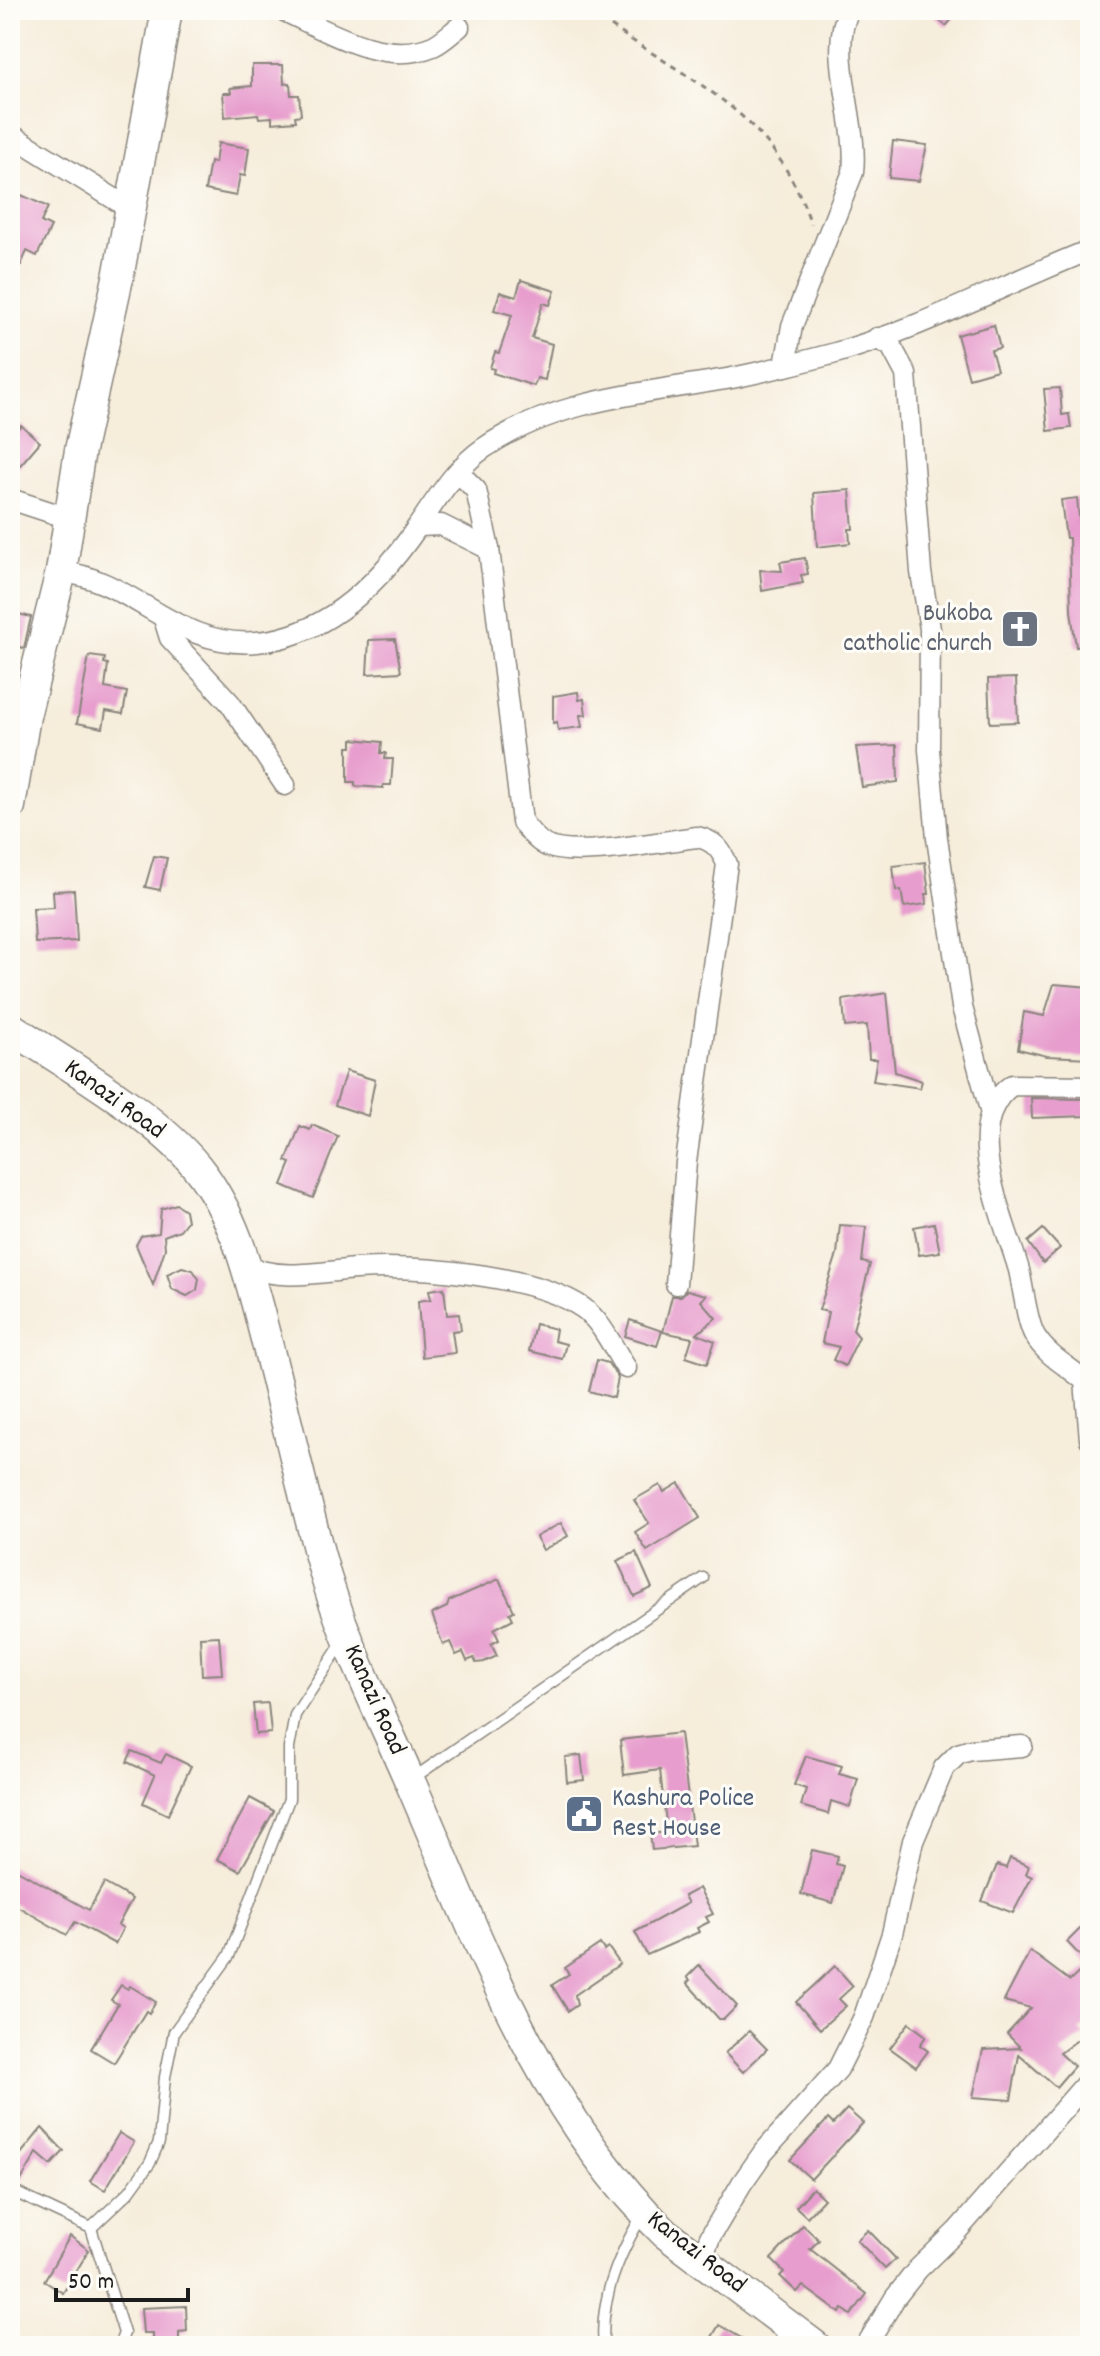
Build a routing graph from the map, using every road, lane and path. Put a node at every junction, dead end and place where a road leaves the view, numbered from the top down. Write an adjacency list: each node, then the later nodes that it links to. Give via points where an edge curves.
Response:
1 (167, 10): 7 (main road)
2 (282, 10): 5 (street, via 374,50 434,46)
3 (849, 10): 9 (street, via 841,39 856,146 853,172)
4 (611, 26): 9 (path, via 720,97 758,129 783,165)
5 (459, 27)
6 (10, 134): 7 (street)
7 (129, 208): 14 (main road)
8 (1090, 250): 10 (street)
9 (820, 255): 11 (street, via 792,326)
10 (877, 338): 11 (street); 23 (street, via 891,346 906,374 930,629 929,750 937,838 962,1007)
11 (785, 366): 12 (street, via 601,397 483,448)
12 (458, 472): 15 (street); 16 (street, via 476,490)
13 (10, 499): 14 (street)
14 (68, 518): 17 (main road)
15 (419, 526): 16 (street, via 441,525); 18 (street, via 351,603 304,633 256,642 217,639)
16 (489, 549): 25 (street, via 522,822 546,846 564,849 708,839 727,864 688,1149)
17 (61, 572): 18 (street, via 88,576); 20 (main road, via 25,716)
18 (164, 619): 19 (street, via 170,638 230,703)
19 (285, 785)
20 (10, 806)
21 (10, 1027): 24 (main road, Kanazi Road, via 158,1129 196,1166 222,1205)
22 (1090, 1086): 23 (street, via 1021,1083 1007,1089)
23 (990, 1110): 27 (street, via 989,1177 1033,1334 1085,1381)
24 (247, 1266): 26 (street, via 263,1273 364,1269 491,1276 584,1309); 29 (main road, Kanazi Road, via 320,1560)
25 (676, 1284)
26 (626, 1368)
27 (1090, 1439)
28 (703, 1578): 31 (lane)
29 (346, 1638): 31 (main road, Kanazi Road); 35 (lane, via 295,1715 289,1799 229,1956 174,2032 159,2142 150,2163)
30 (1022, 1746): 36 (street, via 958,1754 944,1768 913,1841 880,1979 851,2043 816,2098 763,2153 721,2215)
31 (410, 1781): 34 (main road, Kanazi Road, via 525,2044 585,2137)
32 (1090, 2079): 40 (street, via 918,2269)
33 (10, 2190): 35 (lane)
34 (644, 2213): 36 (main road, Kanazi Road); 38 (lane, via 612,2278)
35 (91, 2228): 37 (lane, via 124,2333)
36 (701, 2261): 39 (main road, Kanazi Road)
37 (119, 2346)
38 (604, 2346)
39 (815, 2346)
40 (866, 2346)

